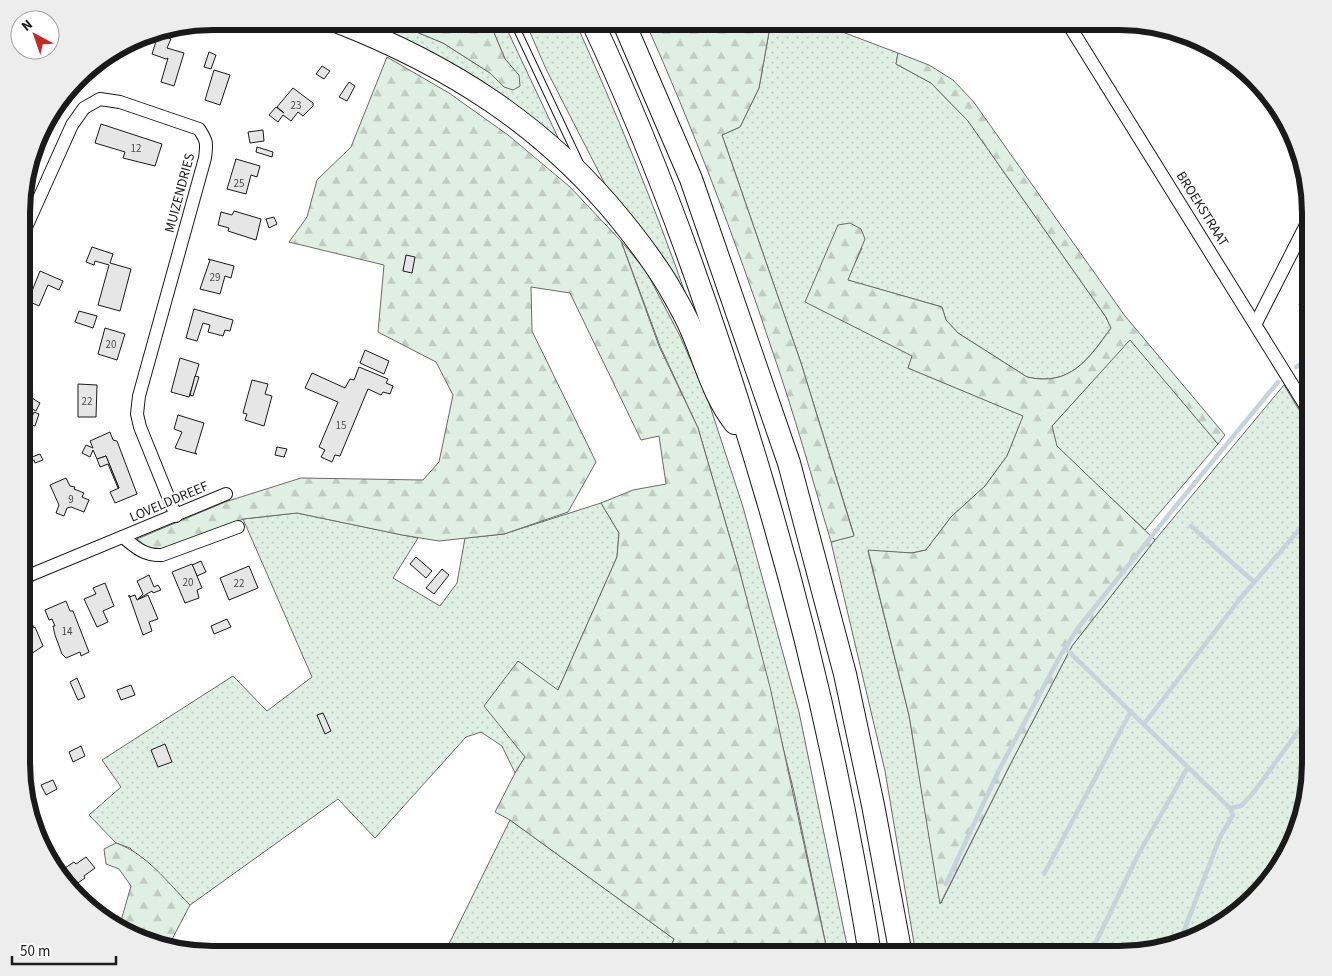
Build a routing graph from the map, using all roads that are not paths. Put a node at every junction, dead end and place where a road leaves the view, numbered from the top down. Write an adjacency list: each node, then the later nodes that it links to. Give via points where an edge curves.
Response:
1 (357, 30): 6 (highway, via 400,48 493,101)
2 (518, 30): 6 (lane)
3 (596, 30): 11 (highway, via 692,262)
4 (627, 30): 18 (highway, via 691,179 789,463 845,674)
5 (1072, 30): 9 (street, BROEKSTRAAT)
6 (586, 178): 11 (highway, via 642,246 668,286 691,328 725,410)
7 (30, 218): 13 (street, MUIZENDRIES, via 72,125 84,108 100,99 120,102 199,129 205,138 206,158 139,396 140,427)
8 (1302, 233): 9 (street)
9 (1256, 323): 10 (street, BROEKSTRAAT)
10 (1302, 401)
11 (751, 442): 17 (highway, via 816,683 844,808)
12 (226, 494): 13 (street, LOVELDDREEF)
13 (176, 516): 15 (street, LOVELDDREEF)
14 (238, 527): 15 (street, LOVELDDREEF, via 153,556 143,553)
15 (123, 538): 16 (street, LOVELDDREEF)
16 (30, 575)
17 (868, 946)
18 (899, 946)

